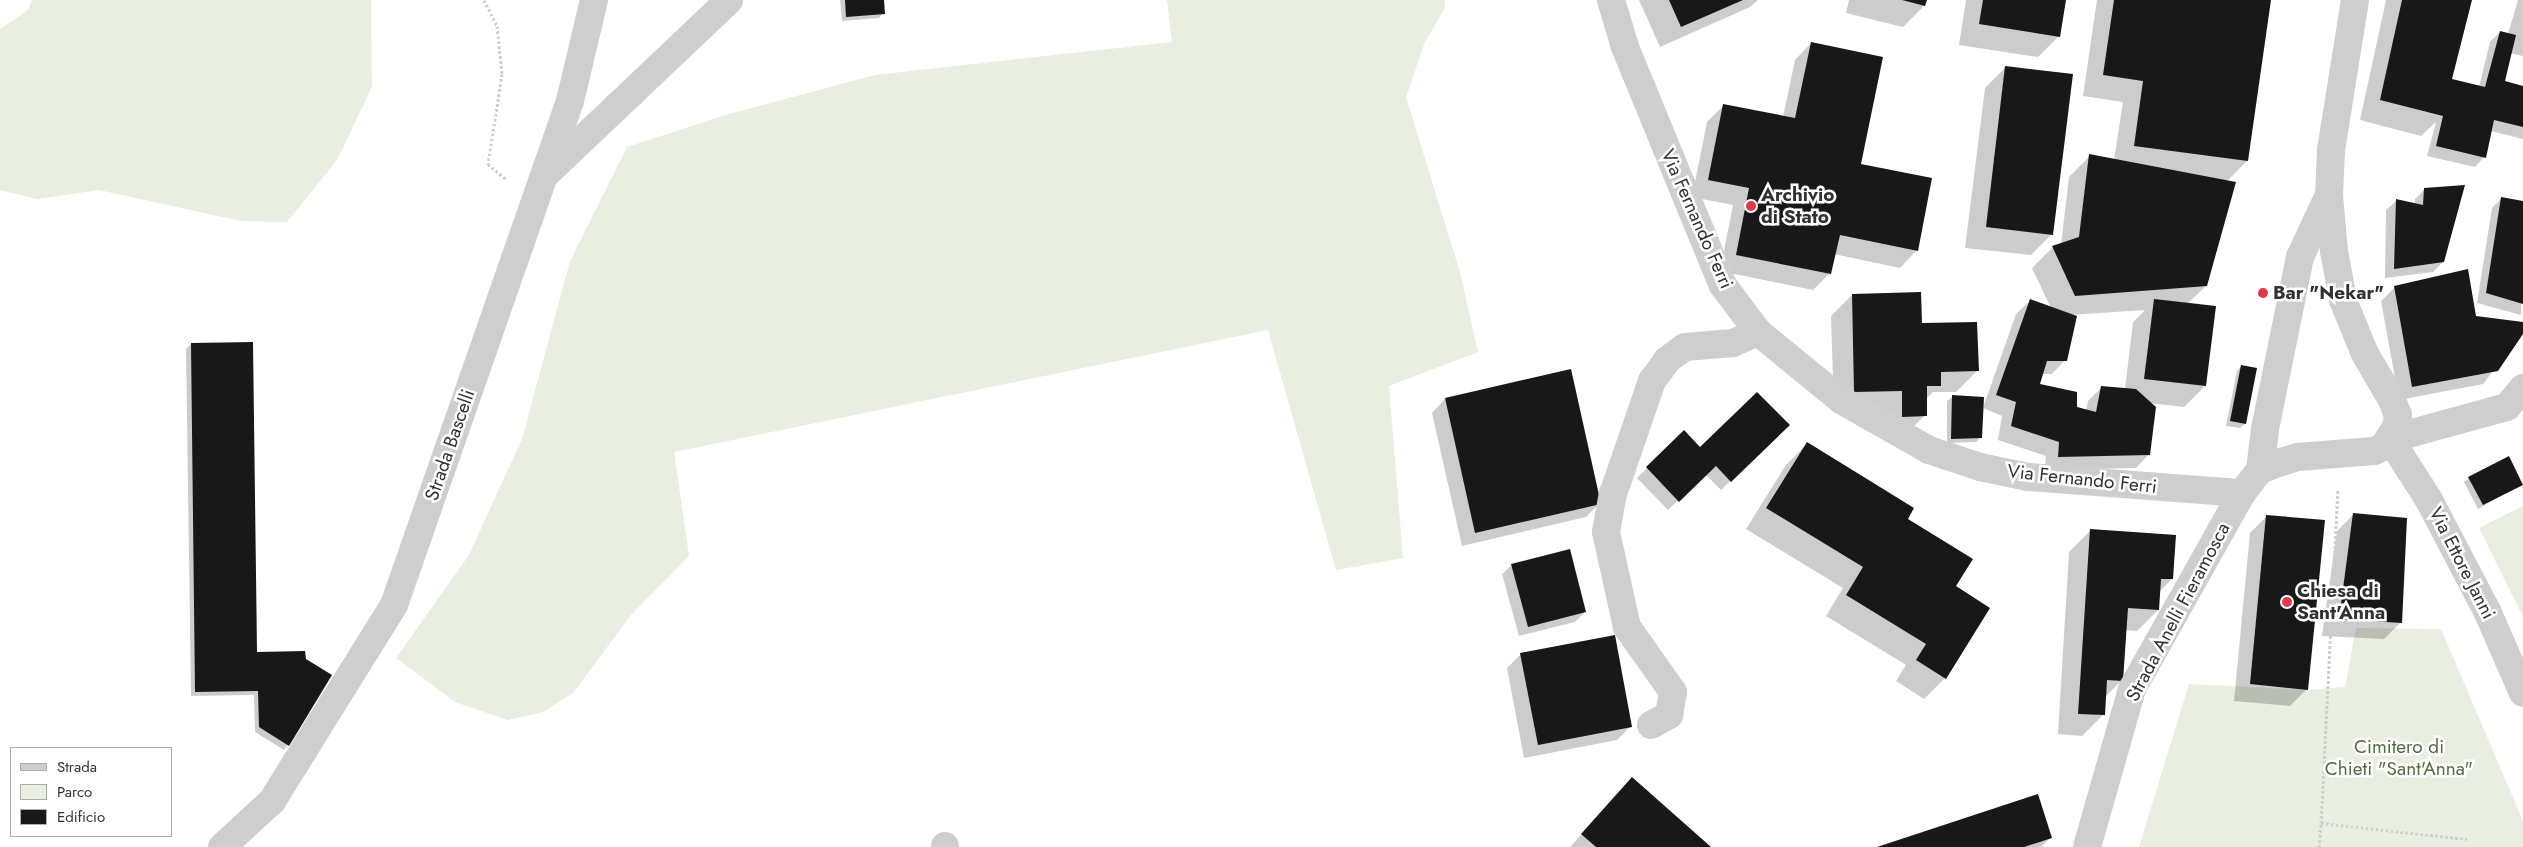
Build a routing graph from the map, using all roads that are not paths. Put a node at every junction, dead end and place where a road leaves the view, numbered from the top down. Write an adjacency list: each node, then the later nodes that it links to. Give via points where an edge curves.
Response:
1 (594, 0): 5 (street, Strada Bascelli, via 570,101)
2 (729, 0): 5 (street)
3 (1612, 0): 7 (street, Via Fernando Ferri, via 1625,47 1722,284)
4 (2355, 0): 6 (street, via 2331,150)
5 (544, 176): 14 (street, Strada Bascelli, via 394,605 272,801)
6 (2329, 196): 9 (street, via 2343,300 2365,354 2398,415); 10 (street, via 2300,257 2264,429)
7 (1758, 332): 11 (street, Via Fernando Ferri, via 1841,400 1929,450 1980,467 2028,477); 13 (street, via 1733,343 1685,347 1667,360 1652,381 1613,494 1606,532 1627,627 1674,692 1669,715)
8 (2523, 388): 9 (street, via 2507,407)
9 (2390, 439): 10 (street, via 2374,451 2298,457); 12 (street, Via Ettore Janni, via 2434,508 2488,613)
10 (2260, 470): 11 (street, Strada Anelli Fieramosca)
11 (2242, 493): 15 (street, Strada Anelli Fieramosca, via 2132,689)
12 (2523, 693)
13 (1651, 725)
14 (222, 847)
15 (2087, 847)

